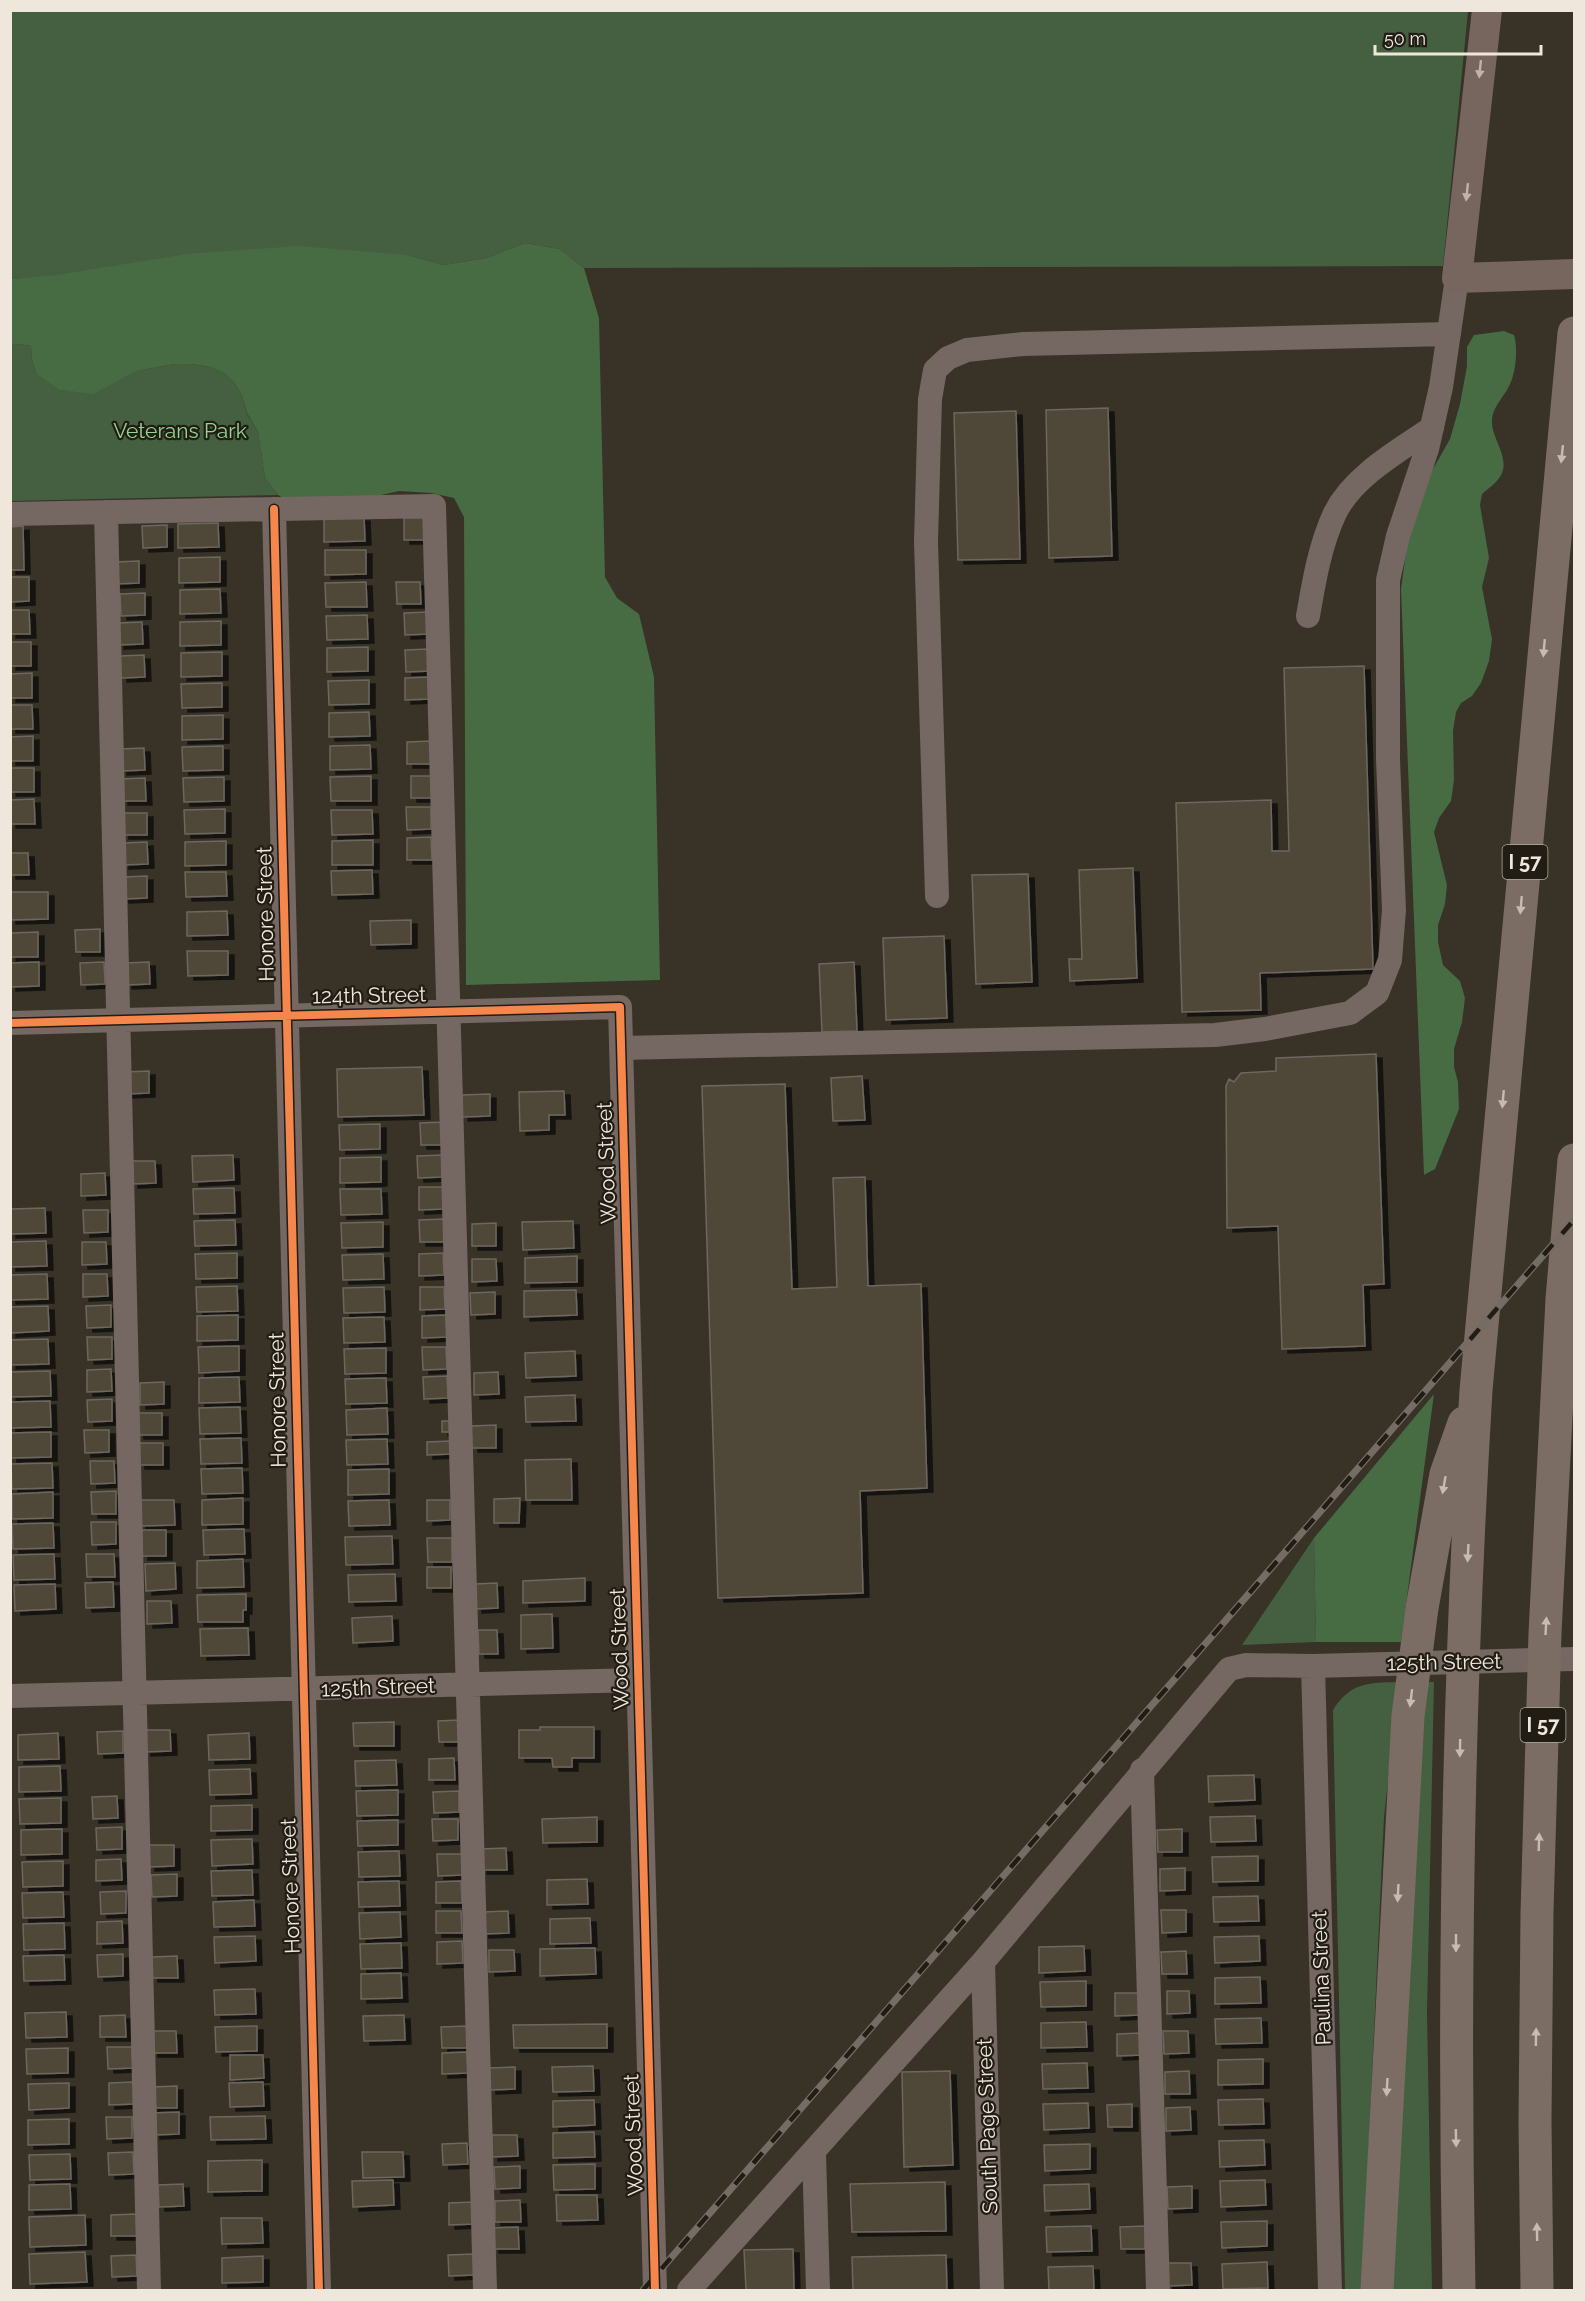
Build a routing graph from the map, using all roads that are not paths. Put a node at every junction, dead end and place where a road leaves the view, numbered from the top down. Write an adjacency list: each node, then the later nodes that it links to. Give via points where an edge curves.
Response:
1 (1487, 10): 3 (main road, one-way to 3)
2 (1575, 274): 3 (main road)
3 (1457, 278): 5 (street)
4 (1575, 333): 19 (highway, I 57, one-way to 19)
5 (1449, 334): 6 (street); 11 (street, via 1023,344 967,350 948,358 935,370 930,399 926,542)
6 (1432, 428): 10 (street, via 1367,475 1336,511 1317,566); 17 (street, via 1388,580 1388,748 1394,909 1390,960 1377,993 1350,1013 1215,1035)
7 (274, 509): 8 (street); 13 (street, via 434,506); 14 (street, Honore Street)
8 (106, 512): 9 (street); 15 (street)
9 (10, 514)
10 (1308, 616)
11 (936, 896)
12 (620, 1007): 13 (street, 124th Street); 17 (street, Wood Street)
13 (449, 1011): 14 (street, 124th Street); 23 (street)
14 (285, 1015): 15 (street, 124th Street); 24 (street, Honore Street)
15 (118, 1020): 16 (street, 124th Street); 25 (street)
16 (10, 1023)
17 (621, 1048): 22 (street, Wood Street)
18 (1575, 1160): 41 (highway, I 57, one-way to 18, via 1537,1913 1545,1633 1562,1299)
19 (1476, 1390): 39 (highway, one-way to 39, via 1446,1474 1408,1716); 40 (highway, I 57, one-way to 40, via 1456,1912)
20 (1575, 1659): 21 (street, 125th Street)
21 (1313, 1666): 27 (street, 125th Street, via 1246,1665 1229,1669); 38 (street, Paulina Street)
22 (638, 1680): 23 (street, 125th Street); 33 (street, Wood Street)
23 (468, 1684): 24 (street, 125th Street); 32 (street)
24 (303, 1689): 25 (street, 125th Street); 31 (street, Honore Street)
25 (135, 1693): 26 (street, 125th Street); 30 (street)
26 (10, 1696)
27 (1142, 1770): 28 (street); 37 (street)
28 (983, 1962): 29 (street); 36 (street, South Page Street)
29 (814, 2153): 34 (street); 35 (street)
30 (149, 2290)
31 (319, 2290)
32 (485, 2290)
33 (655, 2290)
34 (689, 2290)
35 (818, 2290)
36 (992, 2290)
37 (1158, 2290)
38 (1330, 2290)
39 (1377, 2290)
40 (1459, 2290)
41 (1537, 2290)

